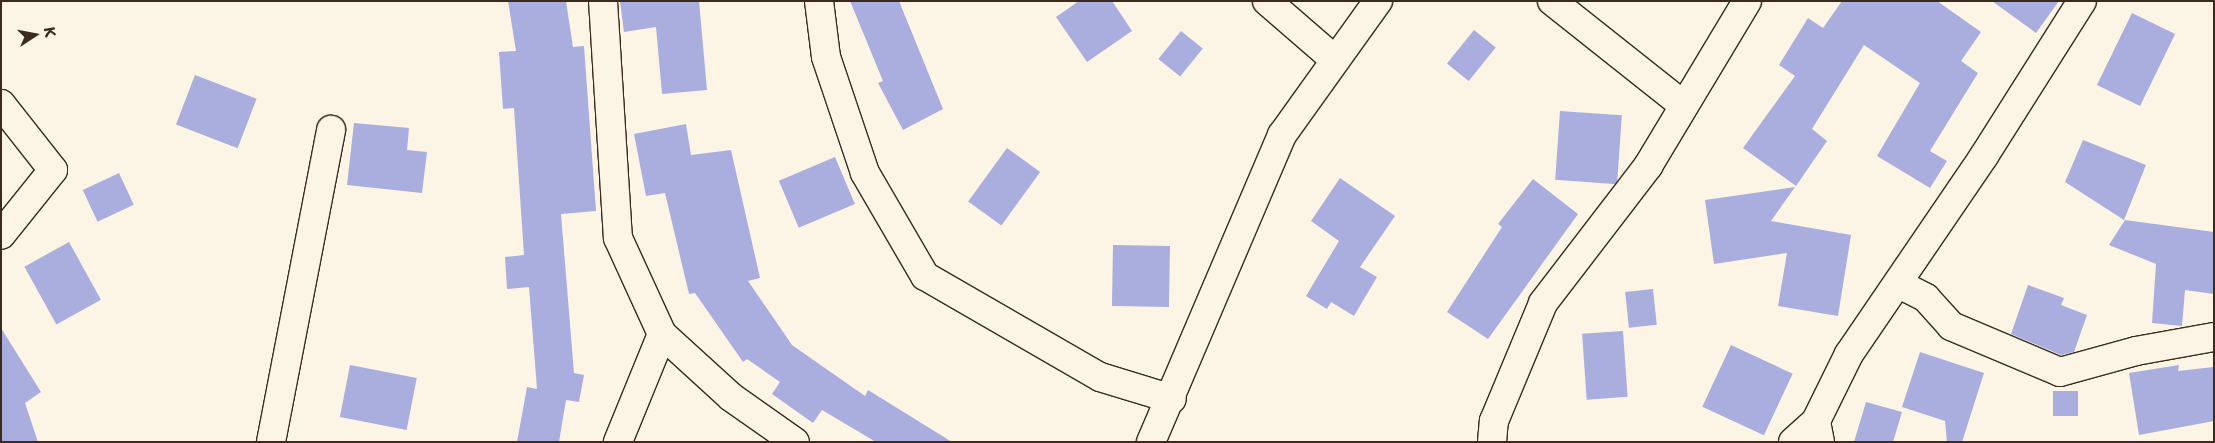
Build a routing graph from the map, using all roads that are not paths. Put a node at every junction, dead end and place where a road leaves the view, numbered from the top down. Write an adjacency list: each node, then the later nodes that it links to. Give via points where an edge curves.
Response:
1 (603, 1): 14 (street, via 618,238)
2 (819, 1): 16 (street, via 826,57 865,173 925,276 1100,377)
3 (1267, 1): 8 (street)
4 (1378, 1): 8 (street)
5 (1552, 1): 10 (street)
6 (1747, 1): 10 (street)
7 (2082, 1): 13 (street)
8 (1335, 60): 16 (street, via 1282,135)
9 (1, 104): 12 (street, via 53,170)
10 (1683, 105): 22 (street, via 1648,166 1543,303 1494,421)
11 (331, 130): 18 (street)
12 (1, 235)
13 (1899, 284): 15 (street, via 1926,298 1951,326 2060,372 2136,350); 17 (street, via 1849,354)
14 (662, 334): 19 (street); 20 (street, via 731,397)
15 (2214, 337)
16 (1172, 399): 21 (street)
17 (1818, 432): 23 (street)
18 (271, 442)
19 (618, 442)
20 (795, 442)
21 (1151, 442)
22 (1492, 442)
23 (1793, 442)

